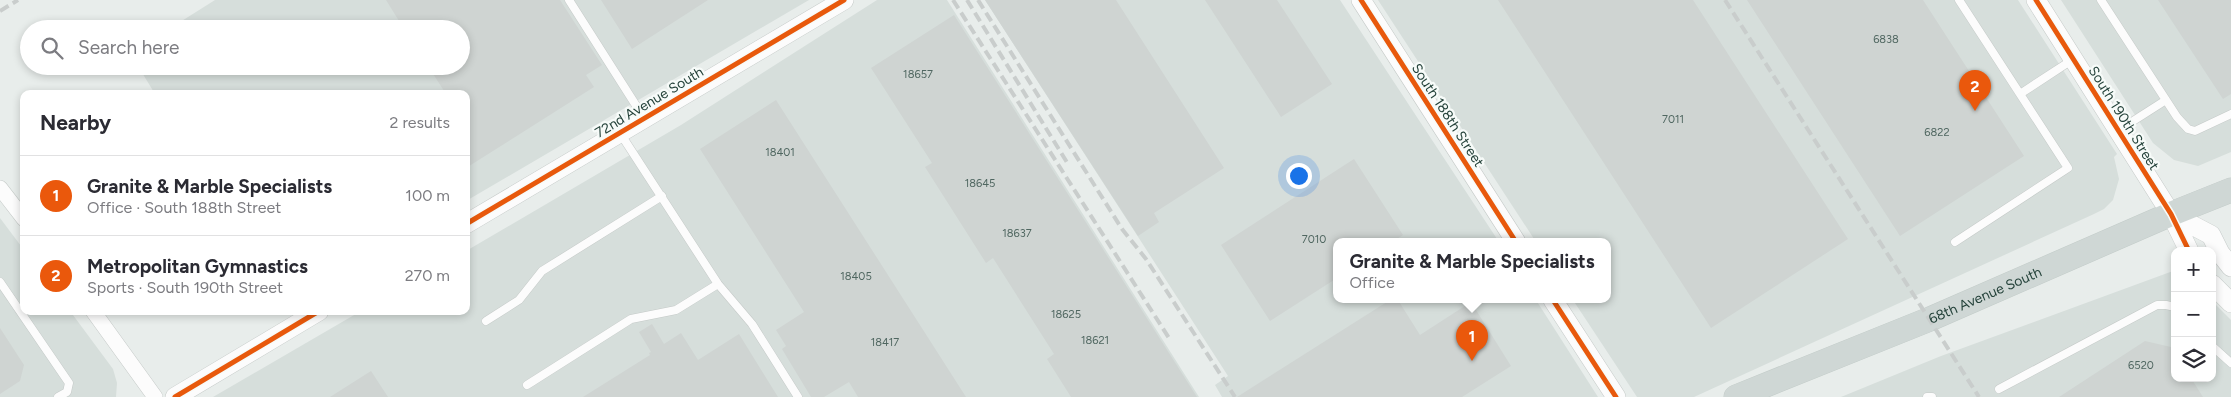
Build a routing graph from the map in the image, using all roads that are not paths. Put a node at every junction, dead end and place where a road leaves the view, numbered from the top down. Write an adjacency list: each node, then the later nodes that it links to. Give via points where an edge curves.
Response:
1 (569, 0): 11 (lane)
2 (844, 0): 11 (street, 72nd Avenue South)
3 (1361, 0): 20 (street, South 188th Street)
4 (1959, 0): 8 (lane)
5 (2036, 0): 7 (street, South 190th Street)
6 (2101, 0): 9 (lane)
7 (2073, 59): 8 (lane); 12 (street, South 190th Street)
8 (2020, 94): 21 (lane, via 2068,168)
9 (2166, 100): 10 (lane, via 2188,129 2194,131); 12 (lane)
10 (2231, 114)
11 (644, 118): 13 (street, 72nd Avenue South)
12 (2119, 130): 18 (street, South 190th Street)
13 (620, 132): 16 (lane); 19 (street, 72nd Avenue South)
14 (0, 188): 17 (street)
15 (2231, 190): 18 (main road, 68th Avenue South)
16 (662, 196): 25 (lane); 34 (lane, via 542,271 519,300)
17 (20, 214)
18 (2171, 214): 22 (street, South 190th Street); 23 (street, via 2211,235); 44 (main road, 68th Avenue South, via 1930,319)
19 (470, 222)
20 (1513, 238)
21 (1955, 242)
22 (2186, 247)
23 (2231, 268)
24 (0, 282): 30 (lane)
25 (718, 284): 37 (lane, via 676,310 631,319); 42 (lane, via 752,324)
26 (2216, 288): 28 (street)
27 (1555, 303): 43 (street)
28 (2231, 303)
29 (2171, 306): 38 (lane, via 2157,305)
30 (20, 311)
31 (23, 315): 39 (lane, via 70,382 67,392)
32 (96, 315): 40 (street)
33 (312, 315): 41 (street)
34 (486, 321)
35 (2216, 350): 36 (lane)
36 (2231, 363)
37 (527, 385)
38 (1999, 389)
39 (58, 397)
40 (155, 397)
41 (175, 397)
42 (798, 397)
43 (1616, 397)
44 (1736, 397)
45 (1927, 397): 46 (lane)
46 (1932, 397)

